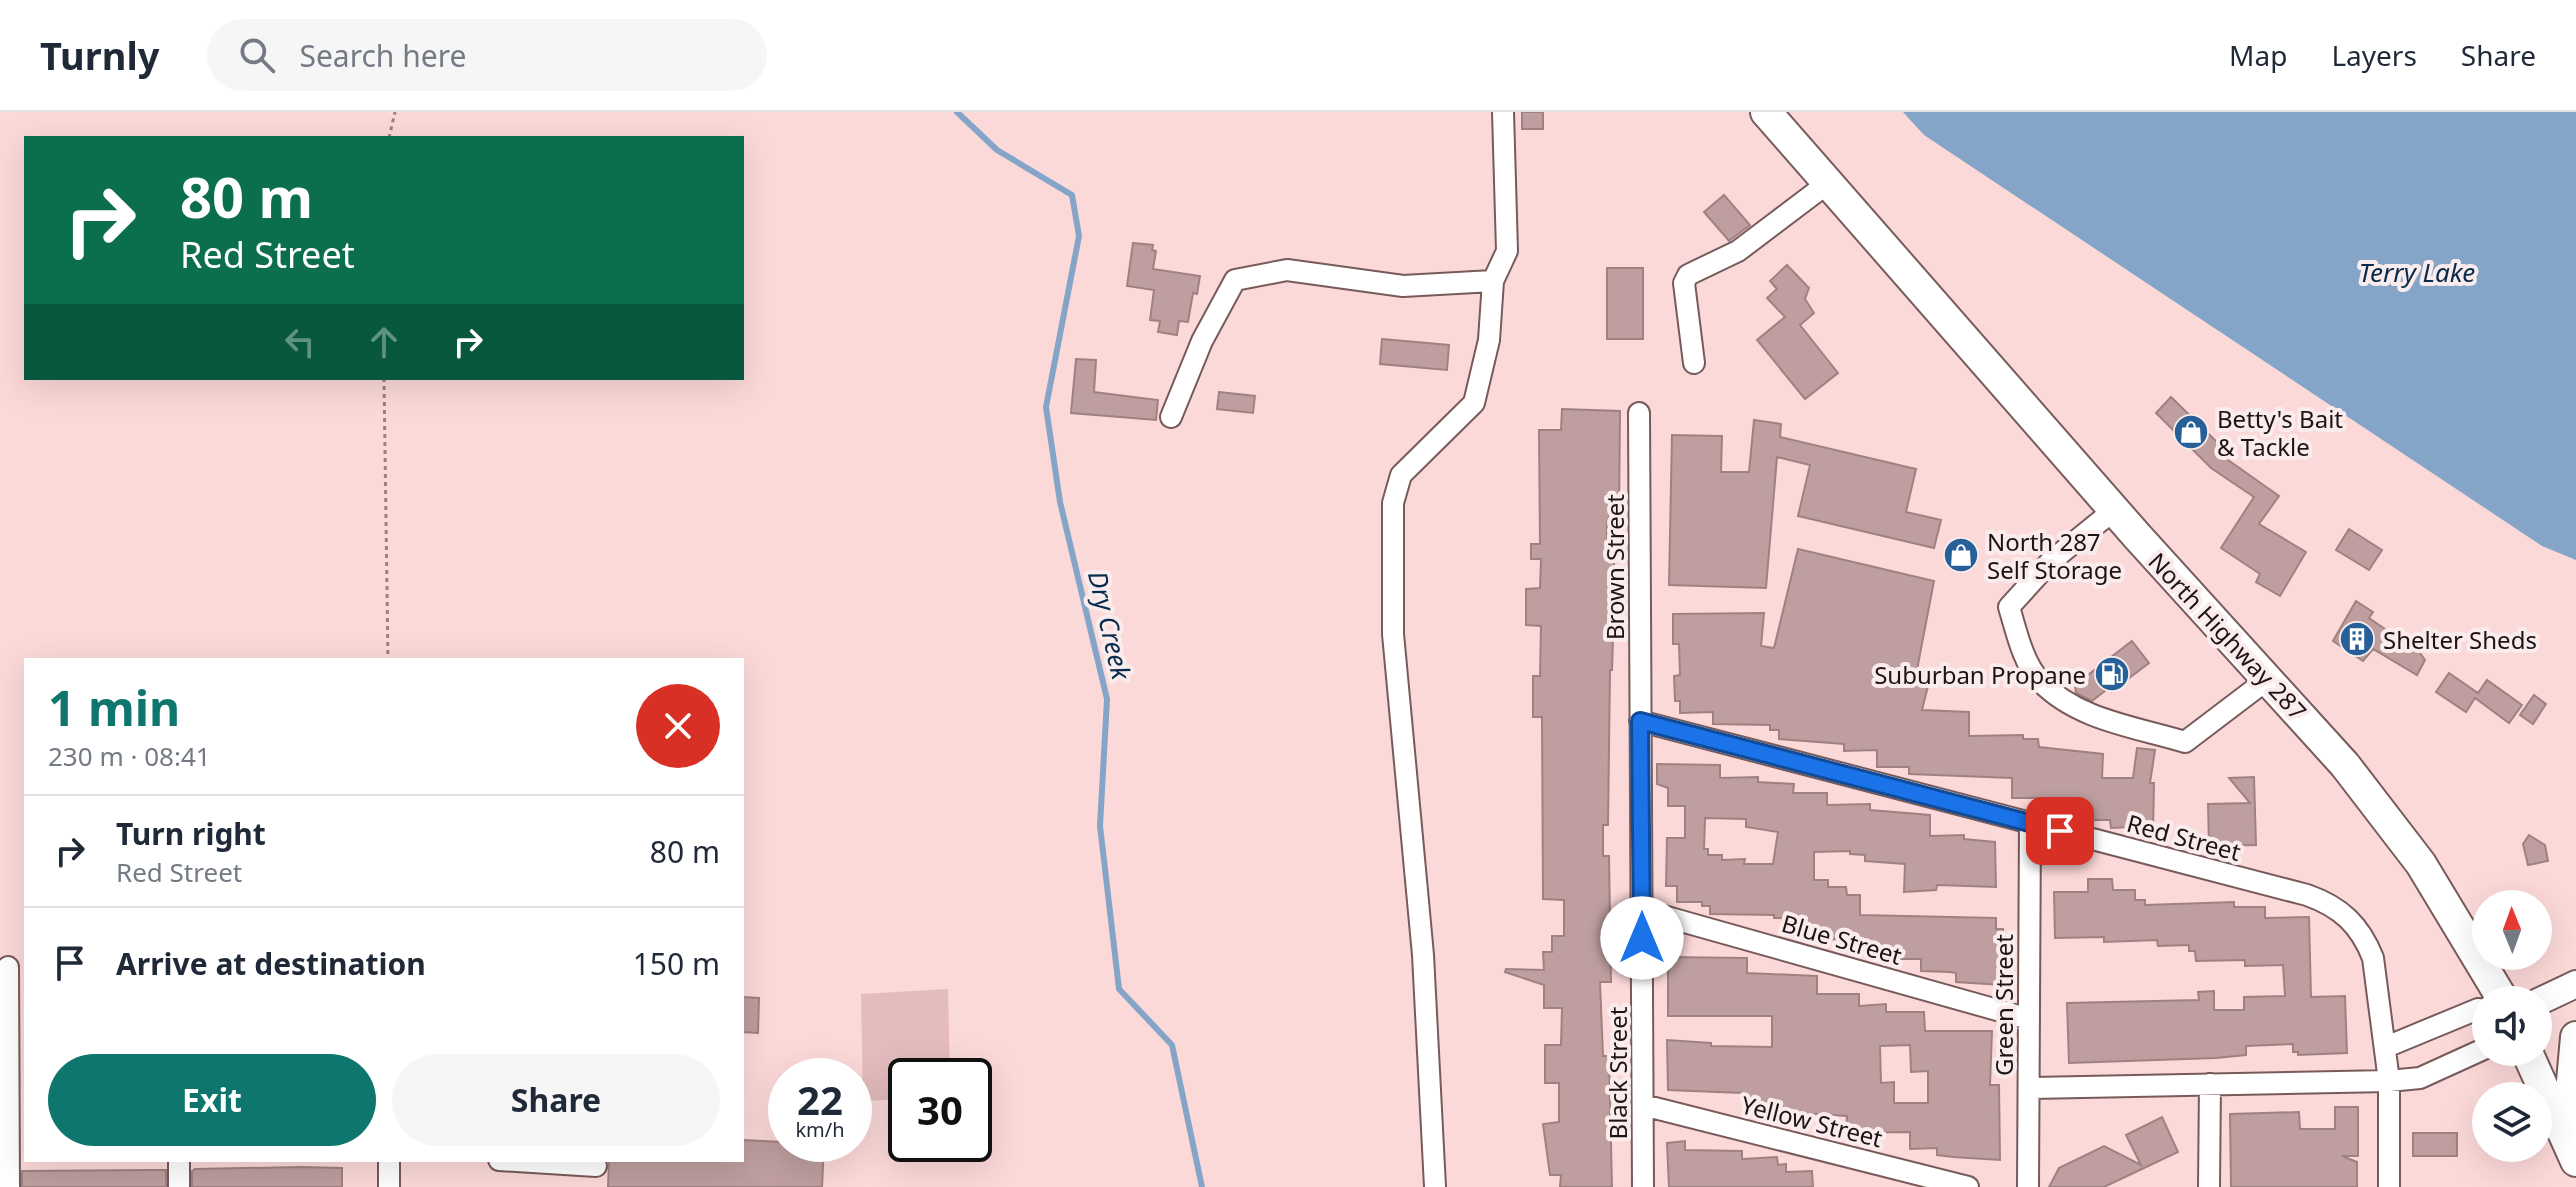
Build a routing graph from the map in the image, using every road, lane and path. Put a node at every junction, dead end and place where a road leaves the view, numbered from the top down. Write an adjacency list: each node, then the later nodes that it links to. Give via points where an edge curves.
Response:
1 (395, 112): 4 (path)
2 (1503, 112): 6 (street, via 1507,251)
3 (1766, 112): 5 (highway, North Highway 287)
4 (389, 136)
5 (1828, 183): 7 (street, via 1738,251 1688,275 1684,283); 11 (highway, North Highway 287)
6 (1493, 281): 10 (street, via 1403,286 1287,270 1235,280 1202,341); 39 (street, via 1489,340 1474,403 1401,475 1393,503 1393,634 1423,955)
7 (1694, 363)
8 (384, 380): 12 (path)
9 (1639, 413): 14 (street, Brown Street)
10 (1171, 417)
11 (2114, 510): 13 (highway, North Highway 287); 13 (street, via 2050,562 2009,607 2038,679 2077,710 2185,742)
12 (388, 658)
13 (2268, 679): 19 (highway, North Highway 287, via 2384,813)
14 (1640, 721): 15 (street, Red Street); 16 (street, Brown Street)
15 (2030, 823): 22 (street, Green Street); 24 (street, Red Street, via 2307,895 2342,911 2366,939 2373,958)
16 (1642, 910): 22 (street, Blue Street); 30 (street, Black Street)
17 (11, 968): 36 (street)
18 (2576, 984): 20 (main road)
19 (2495, 986)
20 (2552, 995)
21 (2472, 1011): 24 (street)
22 (2029, 1019): 29 (street, Green Street)
23 (2576, 1037): 31 (highway)
24 (2386, 1047): 27 (street, Red Street)
25 (2472, 1054): 27 (street, via 2420,1078)
26 (2533, 1066): 31 (highway)
27 (2389, 1081): 28 (street); 44 (street, Red Street)
28 (2210, 1084): 29 (street); 43 (street)
29 (2029, 1088): 42 (street, Green Street)
30 (1643, 1105): 40 (street, Black Street); 41 (street, Yellow Street)
31 (2572, 1150)
32 (179, 1162): 37 (street)
33 (389, 1162): 38 (street)
34 (531, 1162): 35 (street)
35 (596, 1166)
36 (9, 1187)
37 (179, 1187)
38 (389, 1187)
39 (1435, 1187)
40 (1643, 1187)
41 (1968, 1187)
42 (2028, 1187)
43 (2209, 1187)
44 (2389, 1187)

